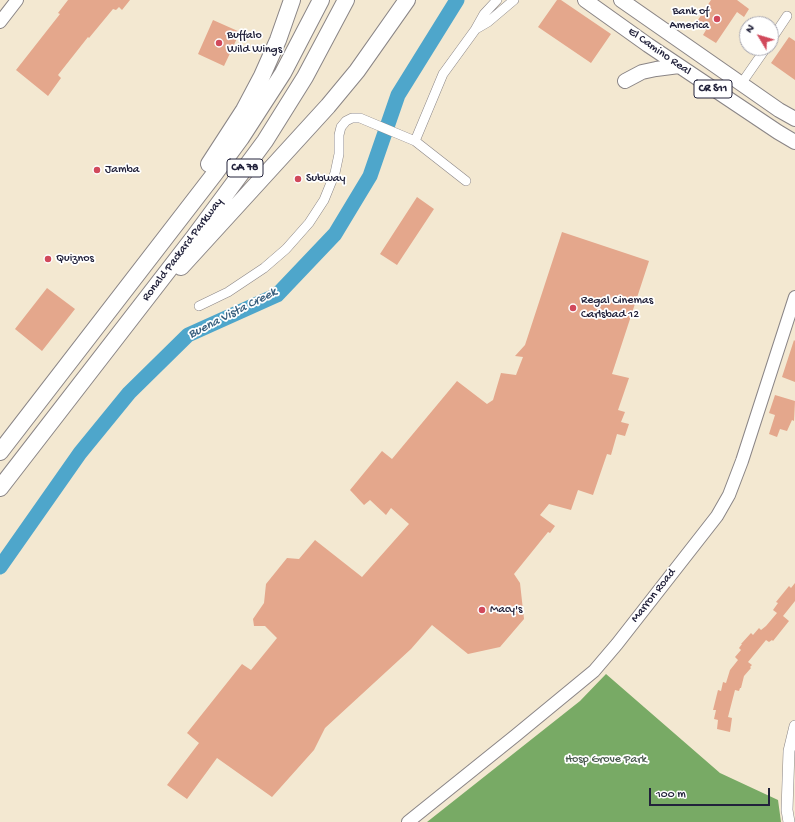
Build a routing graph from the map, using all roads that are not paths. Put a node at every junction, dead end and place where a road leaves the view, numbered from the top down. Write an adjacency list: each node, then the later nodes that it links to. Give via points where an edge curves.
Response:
1 (17, 0): 11 (main road)
2 (292, 0): 22 (highway, via 278,40 244,110)
3 (321, 0): 22 (highway, Ronald Packard Parkway / CA 78, via 282,73 245,131)
4 (346, 0): 25 (highway, Ronald Packard Parkway / CA 78, via 305,77 265,141)
5 (407, 0): 25 (highway, via 357,71 328,106 194,254)
6 (497, 0): 13 (street, via 484,14)
7 (514, 0): 13 (street)
8 (585, 0): 15 (main road, El Camino Real / CR S11)
9 (621, 0): 17 (main road, El Camino Real / CR S11)
10 (787, 16): 12 (street)
11 (0, 22)
12 (779, 28)
13 (475, 30): 19 (street, via 443,74)
14 (760, 56): 17 (street)
15 (679, 66): 16 (main road, via 656,68); 20 (main road, El Camino Real / CR S11)
16 (625, 81)
17 (741, 84): 18 (main road, El Camino Real / CR S11)
18 (795, 119)
19 (415, 141): 21 (street); 24 (street, via 360,118 346,121 339,135 335,173 324,200 309,223 286,249 264,268 228,292)
20 (795, 142)
21 (466, 181)
22 (150, 257): 26 (highway, Ronald Packard Parkway / CA 78)
23 (795, 296): 29 (main road, Marron Road, via 742,461 729,495 717,516 594,671)
24 (199, 306)
25 (126, 324): 27 (highway, Ronald Packard Parkway / CA 78)
26 (0, 452)
27 (0, 488)
28 (795, 726): 30 (street, via 789,751)
29 (408, 822)
30 (789, 822)

